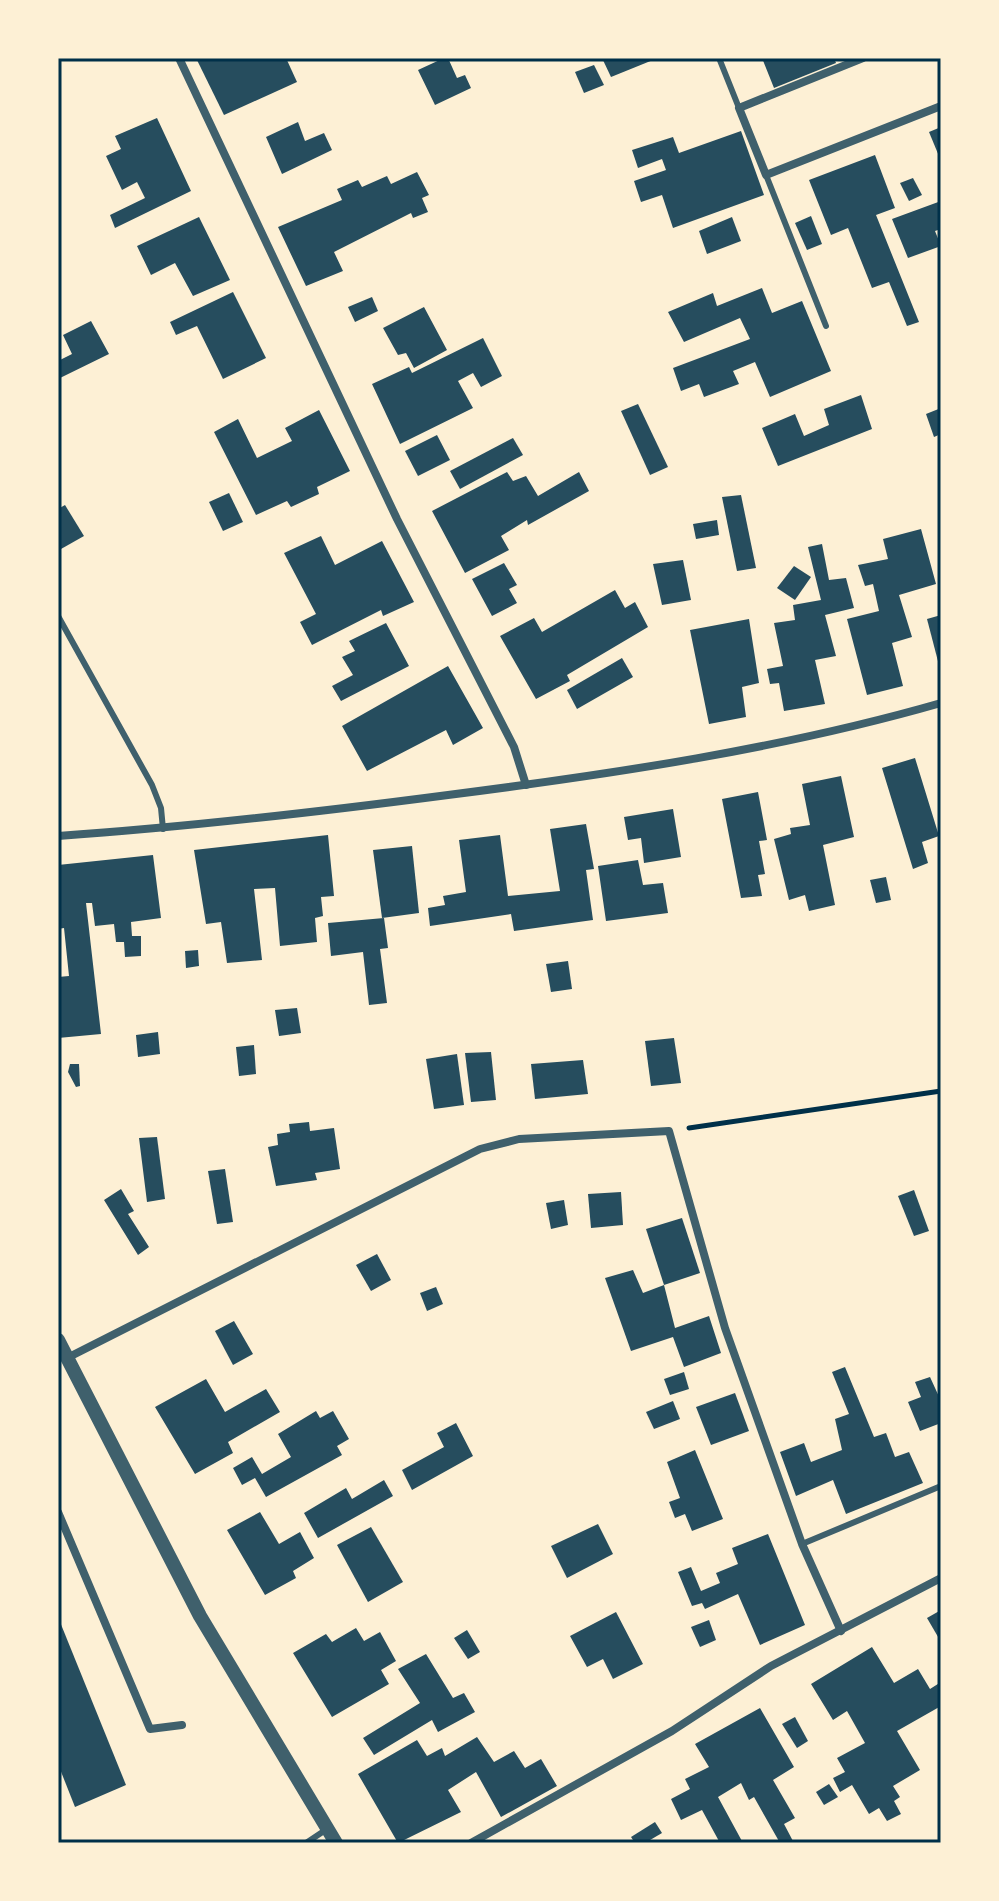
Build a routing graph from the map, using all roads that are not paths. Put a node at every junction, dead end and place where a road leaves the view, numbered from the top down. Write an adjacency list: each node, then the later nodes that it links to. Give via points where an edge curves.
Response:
1 (179, 58): 10 (street, via 397,519 514,747)
2 (719, 58): 5 (lane)
3 (863, 58): 5 (street)
4 (941, 106): 6 (street)
5 (739, 108): 6 (street)
6 (766, 175): 7 (lane)
7 (826, 326)
8 (58, 616): 11 (lane, via 152,785)
9 (941, 703): 10 (street, via 699,757)
10 (526, 785): 11 (street)
11 (163, 829): 12 (street)
12 (58, 836)
13 (58, 1340): 14 (street)
14 (67, 1358): 17 (street, via 480,1149 519,1139 669,1131 725,1328); 21 (street, via 200,1616)
15 (941, 1486): 17 (lane)
16 (58, 1512): 20 (street, via 150,1729)
17 (802, 1544): 19 (street)
18 (941, 1578): 19 (street)
19 (841, 1631): 24 (street, via 771,1666 672,1731)
20 (182, 1725)
21 (327, 1829): 22 (lane); 23 (street)
22 (306, 1843)
23 (336, 1843)
24 (471, 1843)

